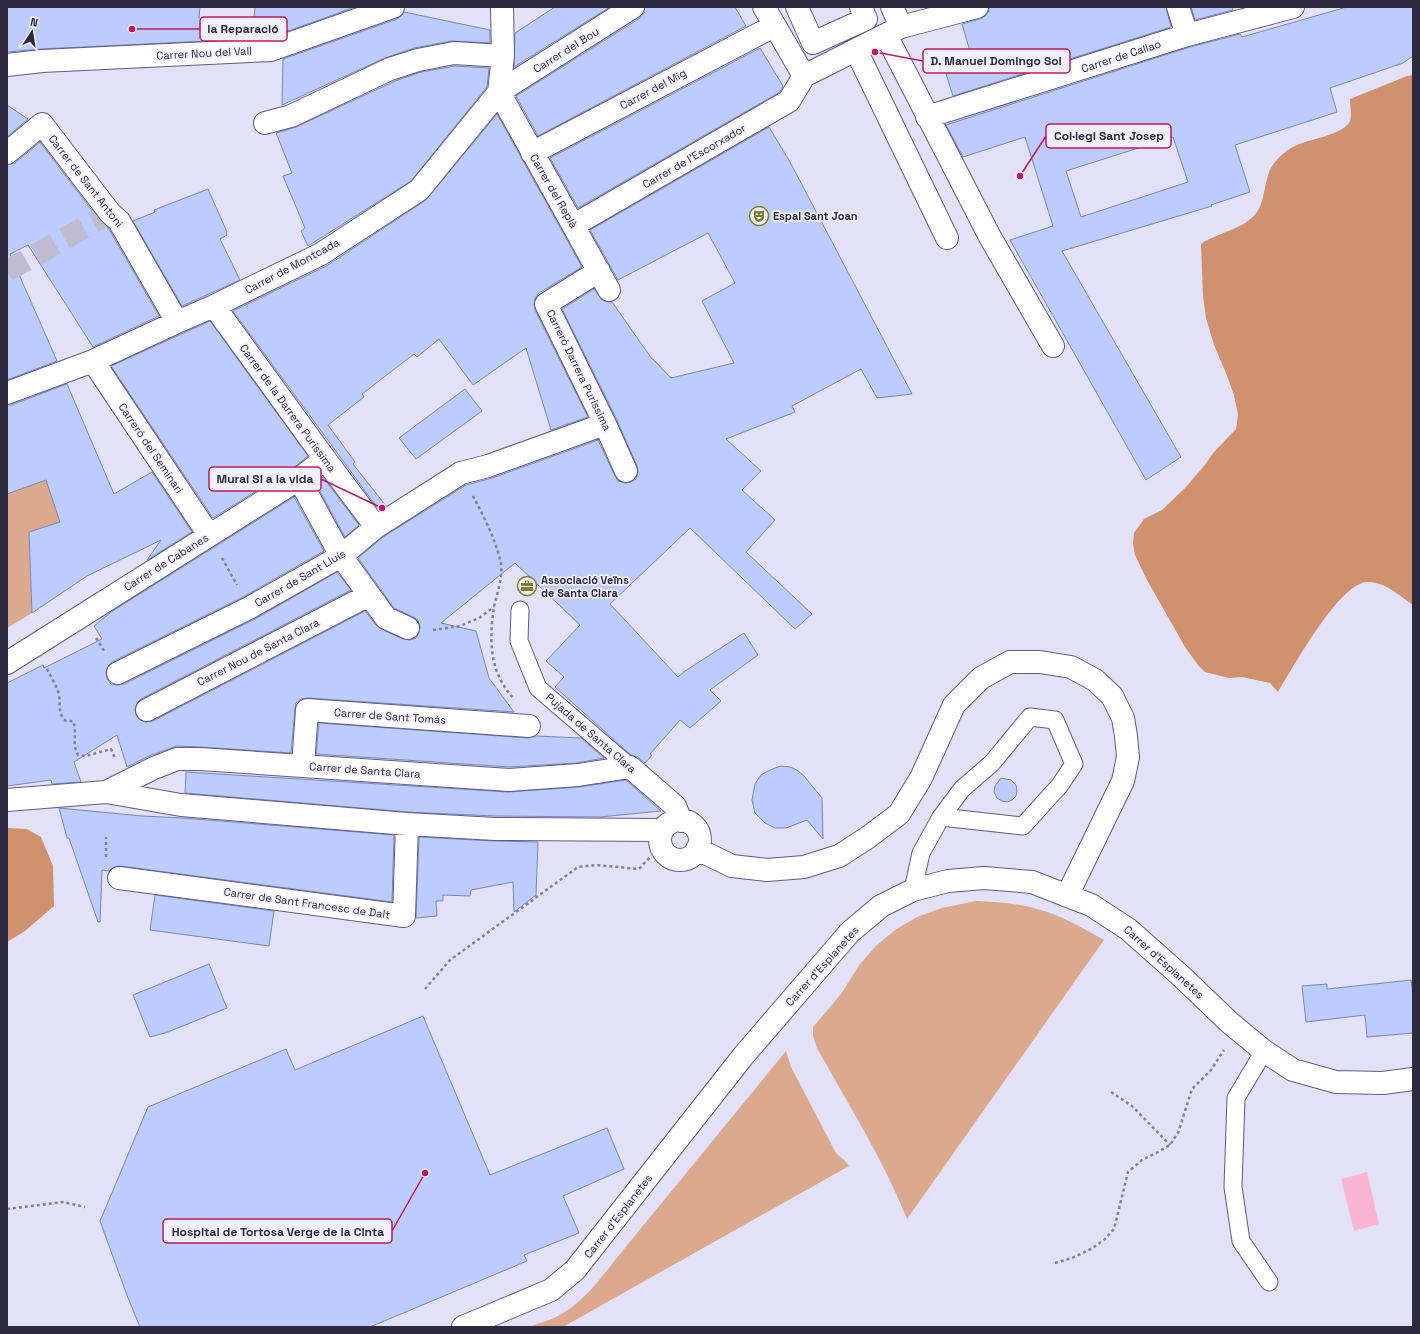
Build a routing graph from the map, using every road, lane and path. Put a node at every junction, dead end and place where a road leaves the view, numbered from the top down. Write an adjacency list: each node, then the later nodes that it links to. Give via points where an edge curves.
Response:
1 (393, 7): 15 (street, Carrer Nou del Vall, via 271,50 42,61)
2 (502, 7): 14 (street)
3 (633, 7): 17 (street, Carrer del Bou)
4 (797, 7): 5 (street, via 813,43 866,19)
5 (861, 7)
6 (892, 7): 11 (street)
7 (977, 7): 11 (street)
8 (1178, 7): 12 (street)
9 (1293, 7): 12 (street, Carrer de Callao)
10 (769, 16): 16 (street); 21 (street, Carrer del Mig)
11 (894, 31): 13 (street); 18 (street)
12 (1187, 35): 18 (street, Carrer de Callao)
13 (856, 50): 16 (street); 23 (street)
14 (503, 56): 17 (street); 19 (street, via 454,53 418,60 390,69 291,116)
15 (7, 65)
16 (804, 76): 22 (street, Carrer de l'Escorxador, via 789,102)
17 (499, 92): 21 (street, Carrer del Replà); 25 (street, Carrer de Montcada, via 419,190 321,254)
18 (927, 117): 27 (street, via 990,237)
19 (266, 123)
20 (7, 153): 26 (street, Carrer de Sant Antoni, via 42,124 110,213 120,221)
21 (532, 153): 22 (street, Carrer del Replà)
22 (574, 225): 24 (street, Carrer del Replà)
23 (947, 238)
24 (604, 280): 30 (street, Carreró Darrera Puríssima, via 546,304)
25 (214, 306): 26 (street, Carrer de Montcada); 31 (street, Carrer de la Darrera Puríssima)
26 (177, 322): 28 (street, Carrer de Montcada)
27 (1053, 346)
28 (93, 361): 29 (street, Carrer de Montcada); 35 (street, Carreró del Seminari)
29 (7, 393)
30 (605, 424): 32 (street, Carreró Darrera Puríssima); 34 (street, Carrer de Sant Lluís, via 488,466 461,473)
31 (325, 459): 33 (street, Carrer de Cabanes); 34 (street, Carrer de la Darrera Puríssima)
32 (626, 471)
33 (299, 479): 35 (street, Carrer de Cabanes); 36 (street)
34 (376, 527): 36 (street, Carrer de Sant Lluís)
35 (209, 535): 39 (path); 41 (street, Carrer de Cabanes)
36 (341, 556): 37 (street); 39 (street, Carrer de Sant Lluís)
37 (370, 595): 42 (street, via 386,618); 46 (street, Carrer Nou de Santa Clara)
38 (494, 606): 42 (path, via 479,618 460,626 436,630)
39 (250, 608): 45 (street, Carrer de Sant Lluís)
40 (520, 610): 50 (lane, Pujada de Santa Clara, via 519,641 538,688)
41 (82, 615): 43 (street, Carrer de Cabanes); 45 (path)
42 (408, 628)
43 (36, 645): 44 (street, Carrer de Cabanes); 48 (path, via 59,693 62,717 66,721 73,721 76,729 74,747 78,755 86,756 111,749)
44 (7, 663)
45 (118, 673)
46 (147, 710)
47 (529, 726): 49 (street, Carrer de Sant Tomàs, via 307,710)
48 (116, 760)
49 (304, 766): 50 (street, Carrer de Santa Clara, via 509,780 578,775); 51 (street, Carrer de Santa Clara, via 177,759)
50 (630, 767): 55 (street, Pujada de Santa Clara, via 675,806)
51 (106, 792): 52 (street); 54 (street, via 181,805)
52 (7, 800)
53 (941, 817): 53 (lane, via 1023,826 1060,785 1074,764 1055,720 1030,717 992,763 962,788); 58 (lane, via 921,853)
54 (407, 824): 55 (street, via 494,829); 57 (street, Carrer de Sant Francesc de Dalt, via 404,916)
55 (668, 832): 56 (street, via 687,822 697,830); 56 (street, via 663,851 668,856 681,860 693,855); 60 (path, via 639,869 596,865 578,867 450,960)
56 (697, 849): 59 (street, via 732,866 766,870 804,867 839,856 899,814 920,778 954,705 981,678 1010,662 1040,662 1071,667 1095,680 1112,696 1123,718 1126,736 1128,757 1123,781)
57 (119, 878)
58 (913, 890): 59 (street, Carrer d'Esplanetes, via 948,881 984,878 1032,882); 70 (street, Carrer d'Esplanetes, via 881,906 850,932 744,1055 575,1270 551,1290)
59 (1067, 896): 61 (street, Carrer d'Esplanetes, via 1091,905 1128,929)
60 (425, 989)
61 (1233, 1025): 62 (street, Carrer d'Esplanetes); 65 (path, via 1211,1070 1192,1089 1178,1133)
62 (1264, 1051): 63 (street, Carrer d'Esplanetes, via 1293,1070 1336,1082 1383,1083); 69 (lane, via 1236,1098 1233,1187 1241,1242)
63 (1413, 1079)
64 (1111, 1092): 65 (path, via 1132,1106)
65 (1170, 1145): 68 (path, via 1142,1160 1128,1172 1114,1229 1104,1240 1072,1258)
66 (85, 1207): 67 (path, via 63,1202)
67 (7, 1209)
68 (1055, 1263)
69 (1269, 1282)
70 (463, 1327)

